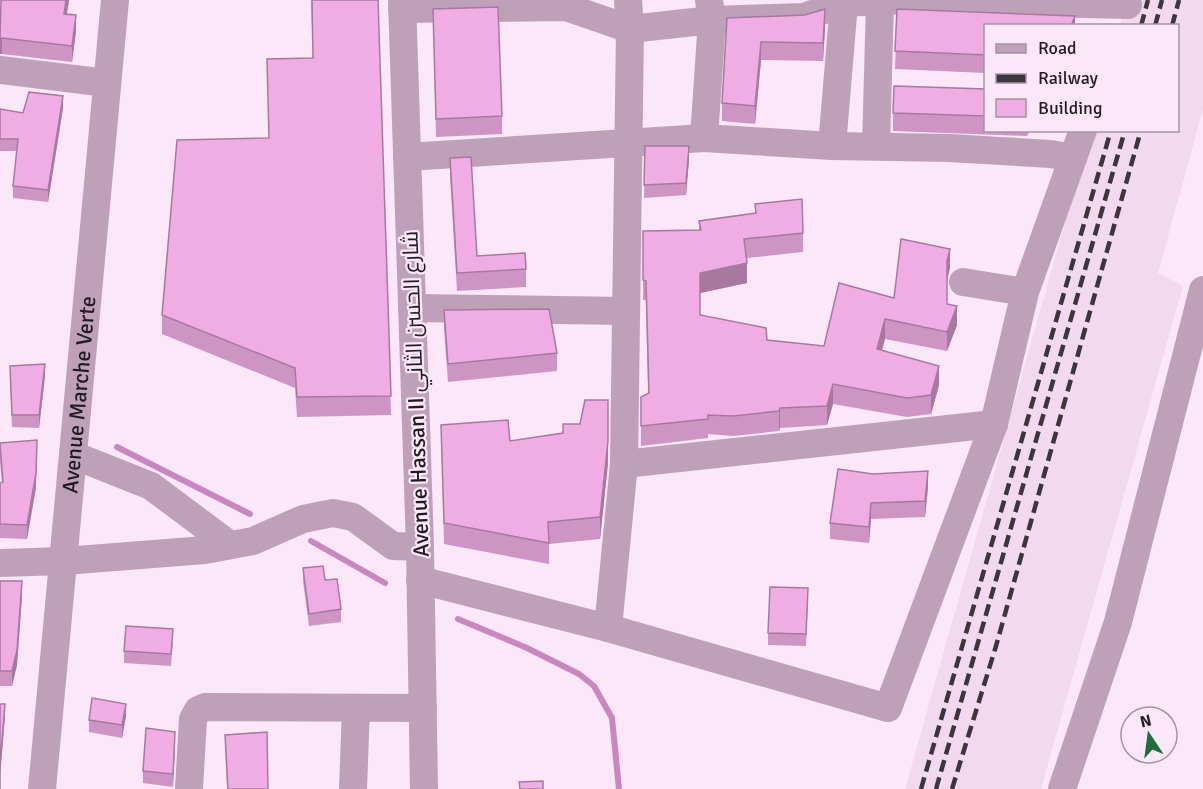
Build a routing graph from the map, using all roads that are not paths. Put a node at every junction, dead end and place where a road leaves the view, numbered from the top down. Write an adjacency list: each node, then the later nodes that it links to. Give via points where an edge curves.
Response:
1 (115, 0): 10 (street, Avenue Marche Verte)
2 (628, 0): 8 (street)
3 (895, 1): 4 (street); 7 (street); 15 (street, via 891,87)
4 (844, 3): 6 (street, via 804,17); 14 (street)
5 (402, 5): 8 (street, via 566,7); 17 (street, Avenue Hassan II شارع الحسن الثاني)
6 (711, 10): 8 (street); 12 (street)
7 (1116, 12)
8 (630, 29): 13 (street)
9 (0, 70): 10 (street)
10 (107, 83): 24 (street, Avenue Marche Verte)
11 (1080, 132): 16 (street)
12 (704, 138): 13 (street); 14 (street)
13 (629, 142): 17 (street); 22 (street)
14 (832, 146): 15 (street)
15 (876, 146): 16 (street)
16 (1060, 148): 20 (street)
17 (407, 158): 21 (street, Avenue Hassan II شارع الحسن الثاني)
18 (963, 282): 20 (street)
19 (1203, 290): 38 (street, via 1118,622)
20 (1025, 292): 23 (street)
21 (412, 308): 22 (street); 27 (street, Avenue Hassan II شارع الحسن الثاني)
22 (626, 311): 25 (street)
23 (994, 424): 25 (street); 31 (street, via 888,708)
24 (74, 455): 26 (street, via 151,486); 28 (street, Avenue Marche Verte)
25 (624, 464): 31 (street)
26 (230, 545): 27 (street, via 253,541 303,519 333,513 352,517 393,546); 28 (street)
27 (420, 547): 30 (street, Avenue Hassan II شارع الحسن الثاني)
28 (64, 561): 29 (street); 34 (street, Avenue Marche Verte)
29 (0, 563)
30 (420, 580): 31 (street); 33 (street, Avenue Hassan II شارع الحسن الثاني)
31 (608, 628)
32 (356, 708): 33 (street); 35 (street, via 225,706 198,710 193,719); 36 (street)
33 (423, 708): 37 (street, Avenue Hassan II شارع الحسن الثاني)
34 (42, 789)
35 (189, 789)
36 (353, 789)
37 (424, 789)
38 (1062, 789)

